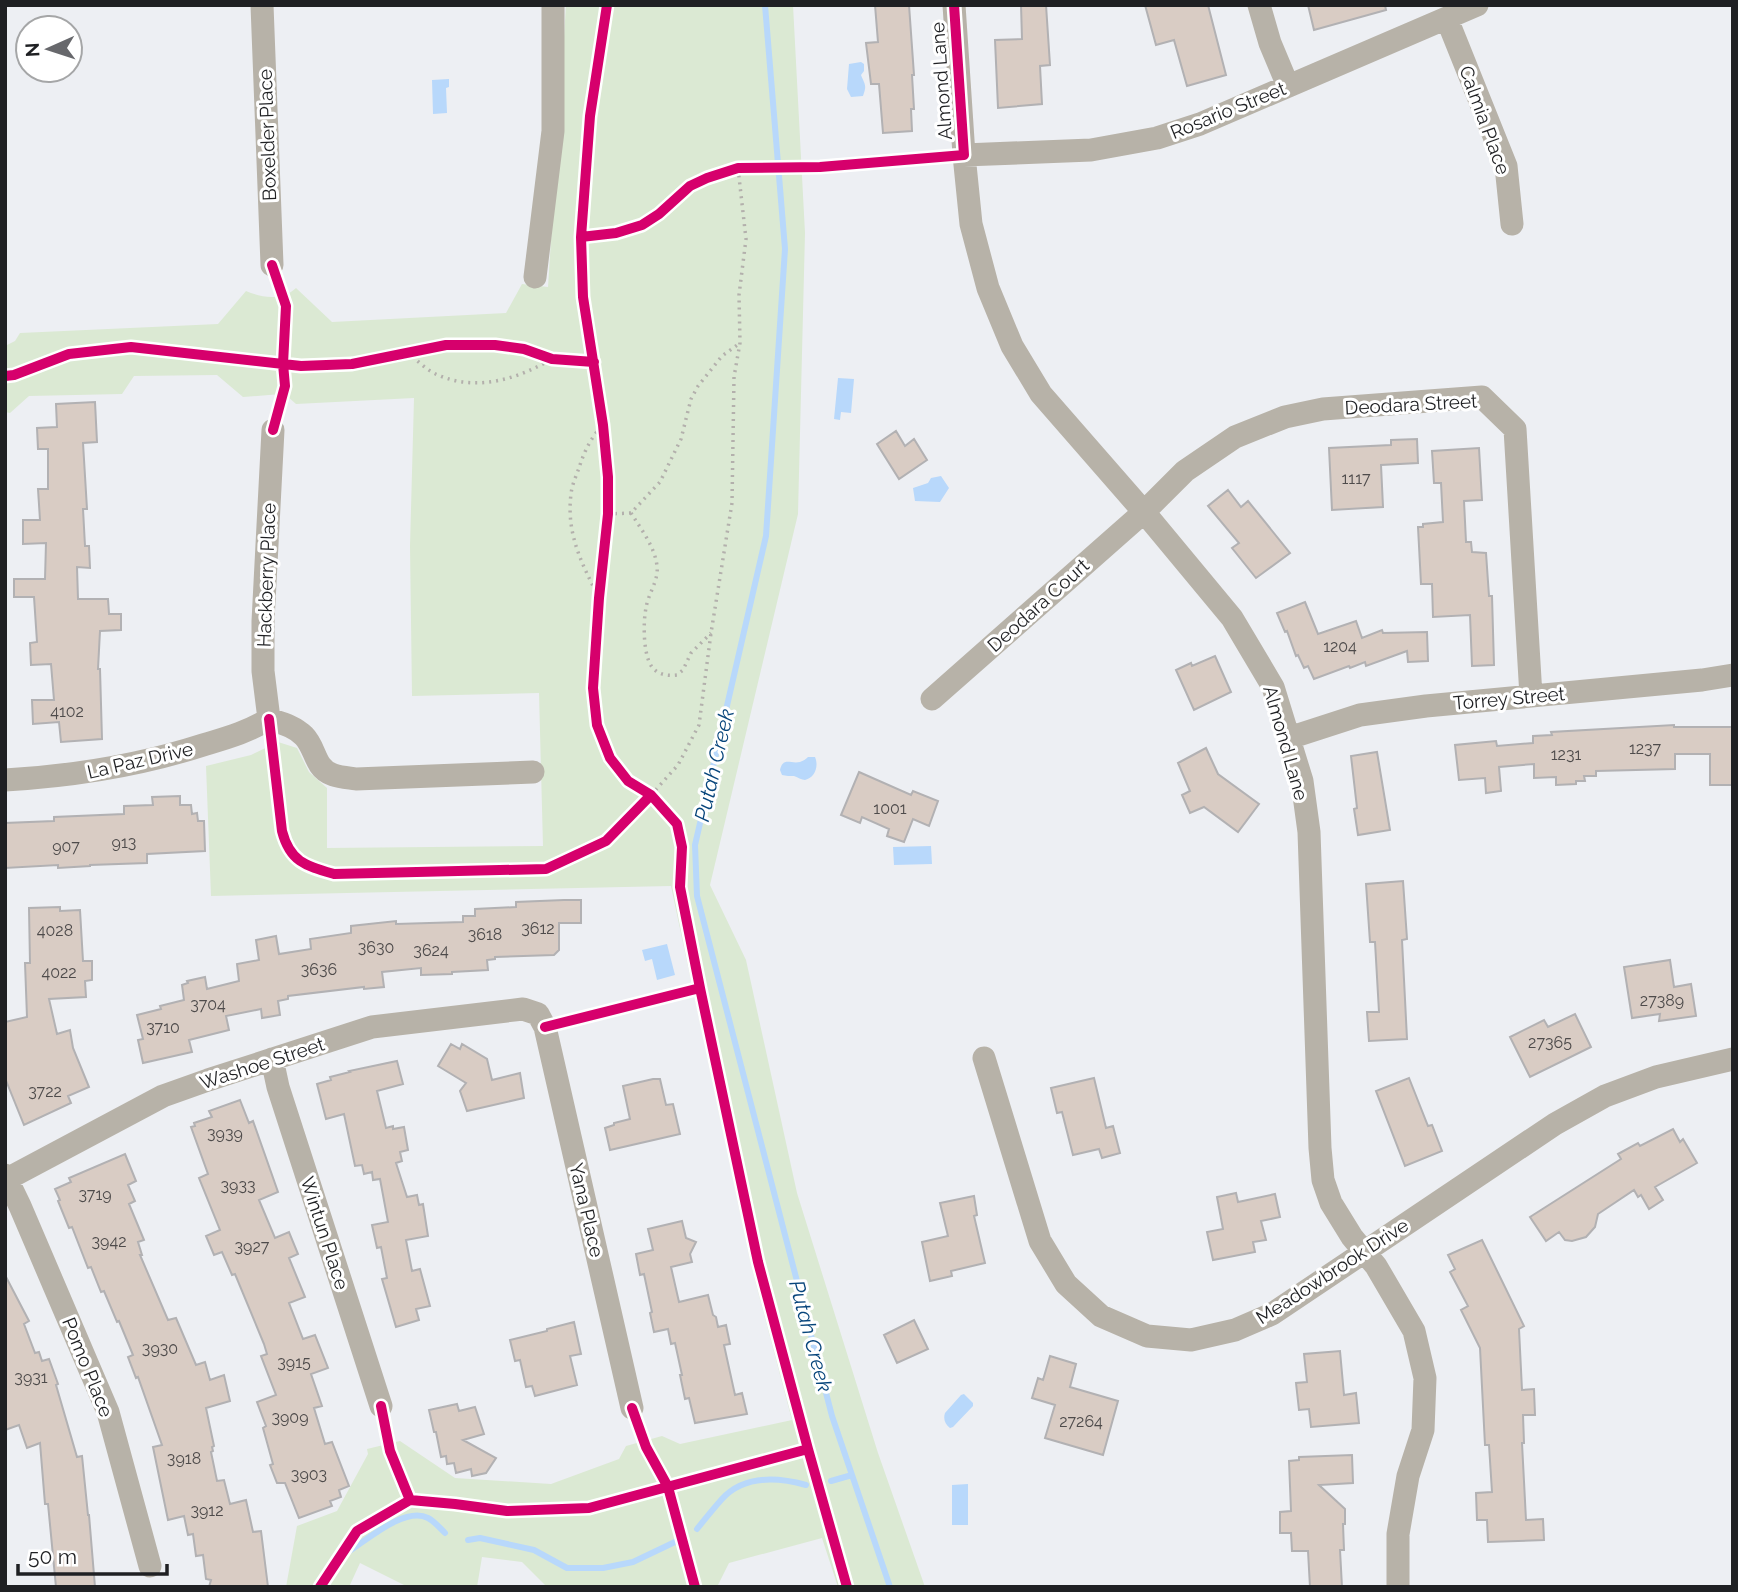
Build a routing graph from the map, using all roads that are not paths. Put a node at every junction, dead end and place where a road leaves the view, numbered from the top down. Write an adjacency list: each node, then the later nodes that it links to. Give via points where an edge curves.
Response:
1 (262, 5): 10 (street, Boxelder Place)
2 (553, 5): 11 (street, via 553,131)
3 (954, 5): 8 (street, Almond Lane)
4 (1259, 5): 7 (street)
5 (1477, 5): 6 (street, Rosario Street)
6 (1447, 19): 7 (street, Rosario Street); 9 (street, Calmia Place, via 1506,166)
7 (1288, 86): 8 (street, Rosario Street, via 1157,138 1091,150)
8 (964, 155): 13 (street, Almond Lane, via 971,224 988,288 1012,346 1041,394)
9 (1512, 224)
10 (272, 264)
11 (535, 277)
12 (273, 430): 17 (street, Hackberry Place, via 263,621)
13 (1144, 512): 15 (street, Deodara Street, via 1185,471 1235,437 1285,417 1323,409 1482,397 1515,429); 16 (street, Deodara Court); 18 (street, Almond Lane, via 1232,618 1273,687)
14 (1733, 675): 15 (street, Torrey Street)
15 (1531, 696): 18 (street, Torrey Street, via 1360,715)
16 (932, 699)
17 (269, 719): 19 (street, via 305,737 320,765 336,777); 20 (street, La Paz Drive, via 252,730 119,768)
18 (1289, 738): 26 (street, Almond Lane, via 1302,781 1309,832 1323,1180 1331,1203)
19 (533, 772)
20 (5, 780)
21 (538, 1014): 23 (street, Washoe Street, via 523,1009 372,1027); 28 (street, Yana Place, via 545,1027)
22 (984, 1058): 26 (street, Meadowbrook Drive, via 1040,1241 1066,1284 1101,1316 1147,1336 1191,1340 1235,1330 1272,1314)
23 (272, 1059): 25 (street, Washoe Street, via 163,1096); 27 (street, Wintun Place)
24 (1733, 1059): 26 (street, Meadowbrook Drive, via 1656,1077 1605,1096 1555,1124)
25 (6, 1178): 29 (street, Pomo Place, via 108,1412)
26 (1363, 1252): 30 (street, Almond Lane, via 1414,1331 1425,1378 1423,1430 1408,1476 1398,1534)
27 (381, 1406)
28 (632, 1408)
29 (150, 1566)
30 (1398, 1587)

